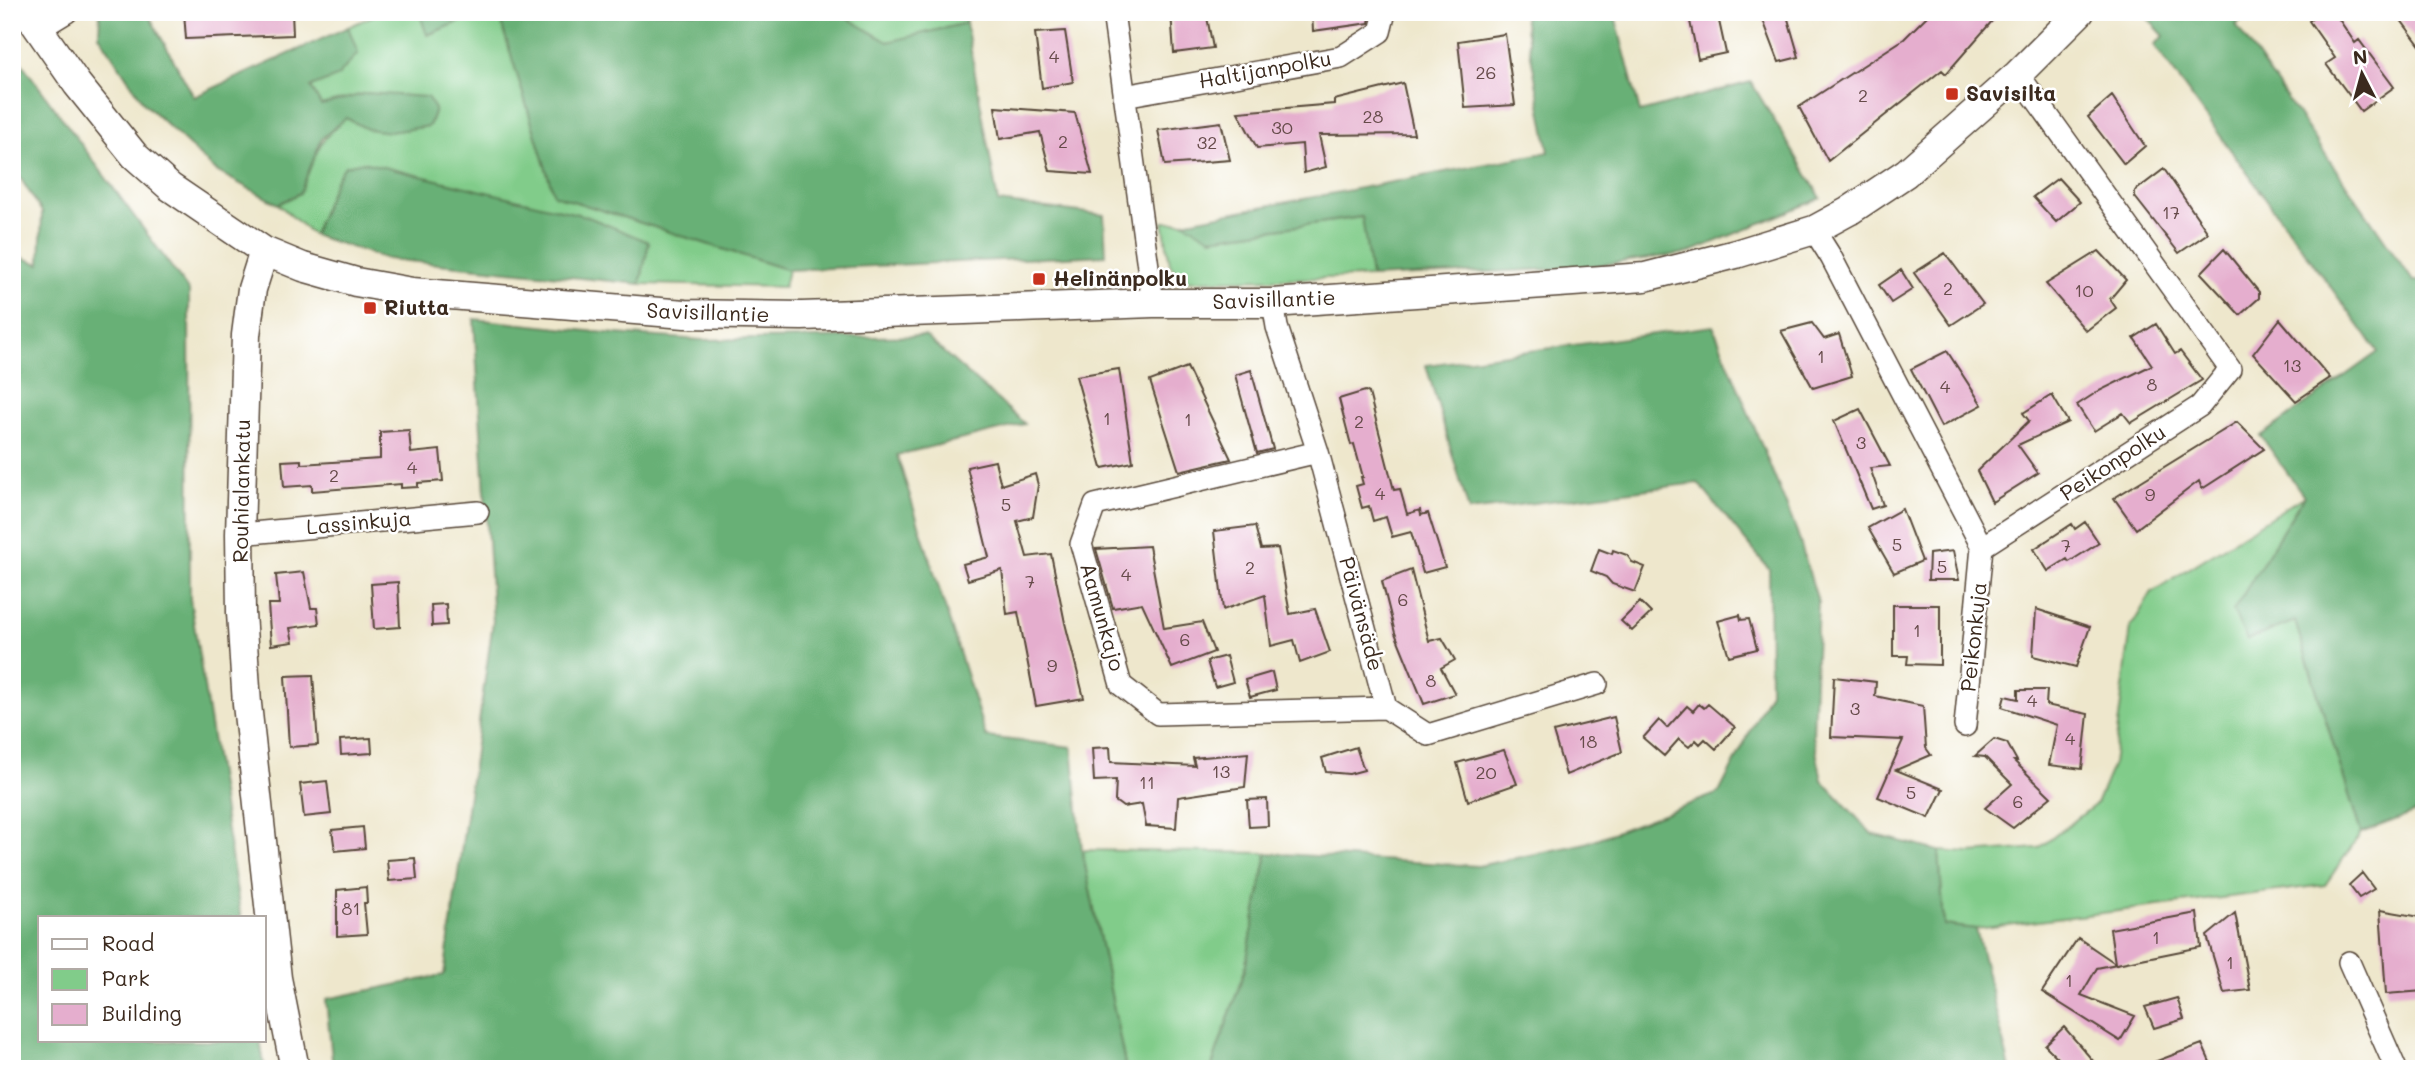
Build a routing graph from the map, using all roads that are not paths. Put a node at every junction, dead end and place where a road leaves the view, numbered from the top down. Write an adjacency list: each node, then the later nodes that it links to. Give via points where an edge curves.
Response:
1 (67, 12): 5 (street)
2 (1113, 12): 7 (street)
3 (1385, 12): 7 (street, Haltijanpolku, via 1380,32 1341,57)
4 (2080, 12): 6 (street, Savisillantie)
5 (33, 21): 9 (street, via 135,156 170,187)
6 (2018, 74): 8 (street, Savisillantie, via 1906,173); 15 (street, Peikonpolku, via 2230,369 2200,406)
7 (1124, 96): 10 (street)
8 (1814, 230): 11 (street, Savisillantie, via 1644,276); 15 (street)
9 (264, 251): 10 (street, Savisillantie, via 356,282 412,292 685,314 802,316); 14 (street, Rouhialankatu, via 252,289 246,335)
10 (1153, 303): 11 (street, Savisillantie)
11 (1273, 303): 12 (street, Päivänsäde)
12 (1318, 452): 17 (street, Päivänsäde); 17 (street, Aamunkajo, via 1095,505 1081,544 1121,685 1158,714)
13 (478, 512): 14 (street, Lassinkuja)
14 (240, 534): 20 (street, Rouhialankatu, via 247,704 277,978)
15 (1982, 547): 18 (street, Peikonkuja)
16 (1597, 684): 17 (street, via 1428,735)
17 (1386, 708)
18 (1965, 726)
19 (2349, 962): 21 (street)
20 (295, 1069)
21 (2396, 1069)

